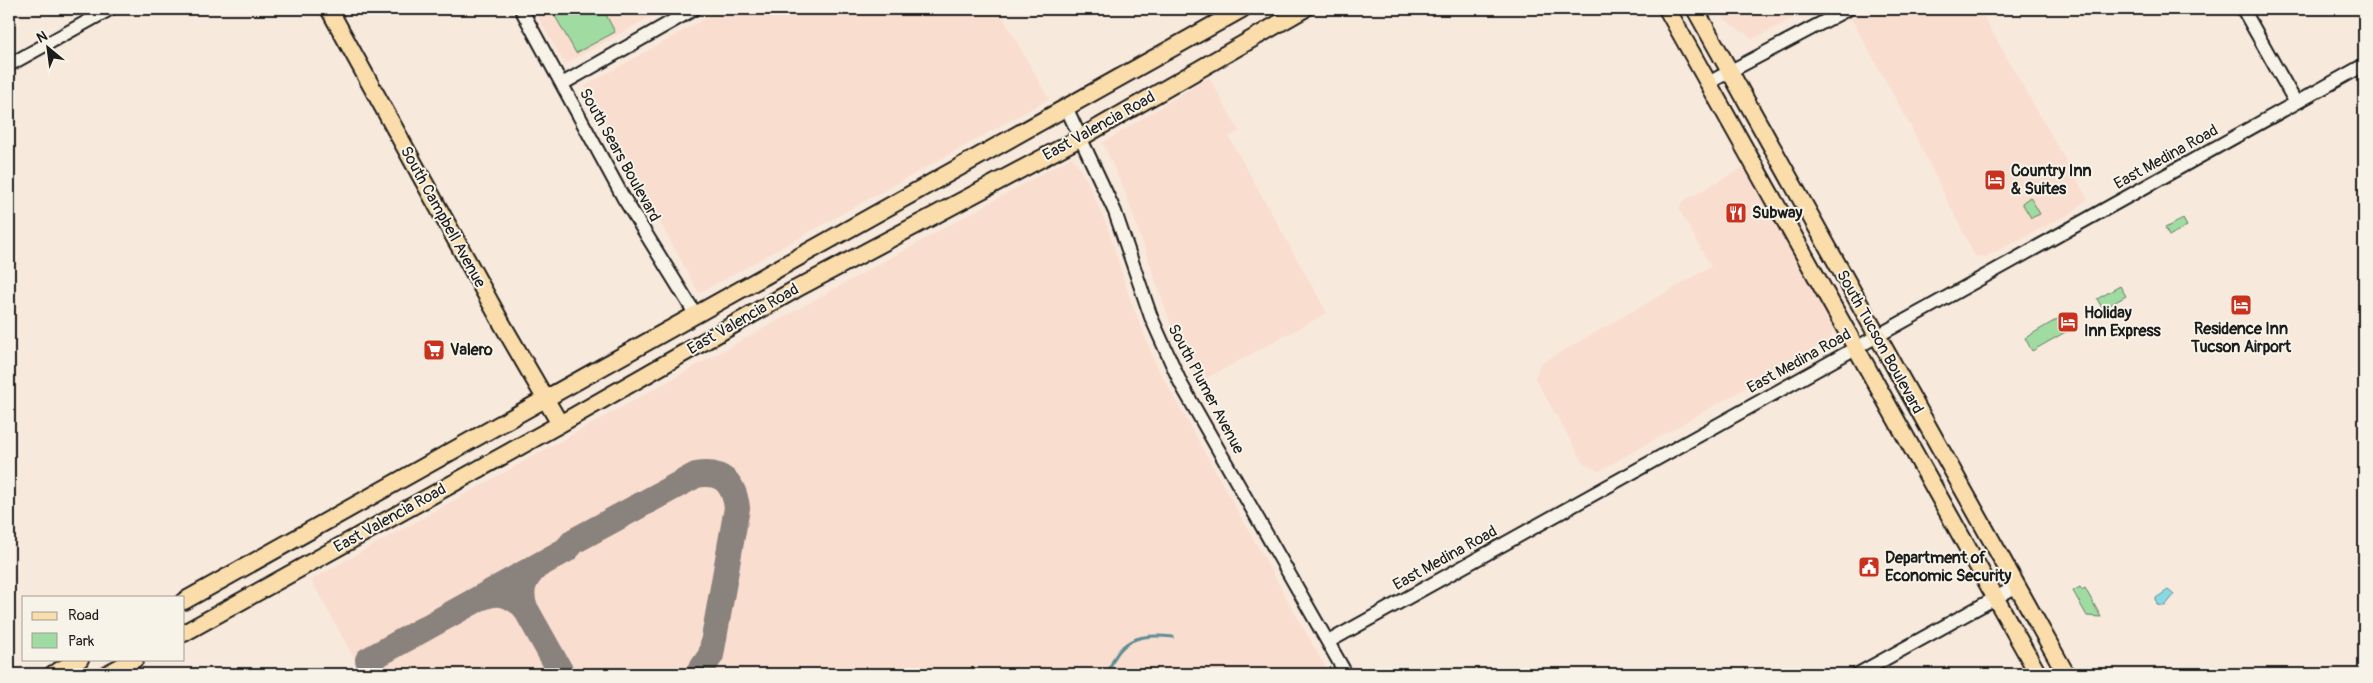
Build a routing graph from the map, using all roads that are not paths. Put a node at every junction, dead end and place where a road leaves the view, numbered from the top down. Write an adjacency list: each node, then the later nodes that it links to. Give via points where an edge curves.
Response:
1 (110, 9): 11 (street)
2 (328, 9): 22 (main road, South Campbell Avenue)
3 (521, 9): 15 (street, South Sears Boulevard)
4 (694, 9): 15 (street)
5 (1242, 9): 17 (main road, East Valencia Road)
6 (1304, 9): 18 (main road, East Valencia Road)
7 (1667, 9): 14 (main road, South Tucson Boulevard)
8 (1695, 9): 13 (main road, South Tucson Boulevard)
9 (1848, 9): 13 (street)
10 (2243, 9): 16 (street)
11 (9, 65)
12 (2364, 65): 16 (street, East Medina Road)
13 (1730, 71): 14 (street); 20 (main road, South Tucson Boulevard)
14 (1708, 83): 21 (main road, South Tucson Boulevard)
15 (562, 84): 19 (street, South Sears Boulevard, via 623,198)
16 (2296, 103): 20 (street, East Medina Road)
17 (1066, 107): 18 (street, South Plumer Avenue); 19 (main road, East Valencia Road)
18 (1080, 138): 23 (main road, East Valencia Road, via 796,289); 30 (street, South Plumer Avenue, via 1115,212 1151,318 1181,384)
19 (696, 315): 22 (main road, East Valencia Road)
20 (1878, 336): 21 (street, East Medina Road); 26 (main road, South Tucson Boulevard)
21 (1855, 348): 27 (main road, South Tucson Boulevard); 30 (street, East Medina Road)
22 (545, 398): 23 (main road, South Campbell Avenue); 24 (main road, East Valencia Road)
23 (560, 424): 25 (main road, East Valencia Road)
24 (296, 539): 25 (main road); 28 (main road, East Valencia Road)
25 (310, 563): 29 (main road, East Valencia Road)
26 (2017, 586): 27 (street); 38 (main road, South Tucson Boulevard)
27 (1995, 598): 36 (street); 37 (main road, South Tucson Boulevard)
28 (185, 600)
29 (185, 632)
30 (1328, 642): 35 (street, South Plumer Avenue)
31 (78, 660): 33 (main road)
32 (133, 660): 34 (main road)
33 (53, 674)
34 (107, 674)
35 (1346, 674)
36 (1858, 674)
37 (2038, 674)
38 (2066, 674)

